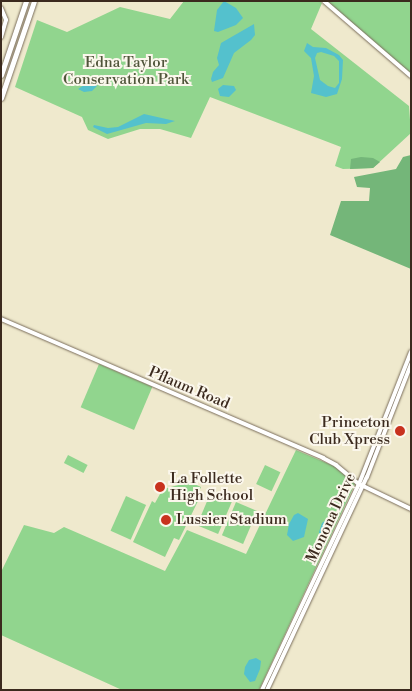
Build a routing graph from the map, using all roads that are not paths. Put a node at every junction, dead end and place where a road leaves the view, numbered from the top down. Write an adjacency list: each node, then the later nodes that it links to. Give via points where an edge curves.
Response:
1 (26, 1): 6 (main road)
2 (34, 1): 8 (main road)
3 (324, 1): 7 (street)
4 (1, 8): 5 (street, via 6,20)
5 (1, 37)
6 (1, 75)
7 (411, 76)
8 (1, 98)
9 (1, 319): 12 (street, Pflaum Road, via 324,458)
10 (411, 352): 12 (street, Monona Drive)
11 (411, 364): 12 (street, Monona Drive)
12 (361, 485): 13 (street, Pflaum Road); 14 (street, Monona Drive)
13 (411, 509)
14 (293, 633): 15 (street, Monona Drive); 16 (street, Monona Drive)
15 (262, 690)
16 (266, 690)

